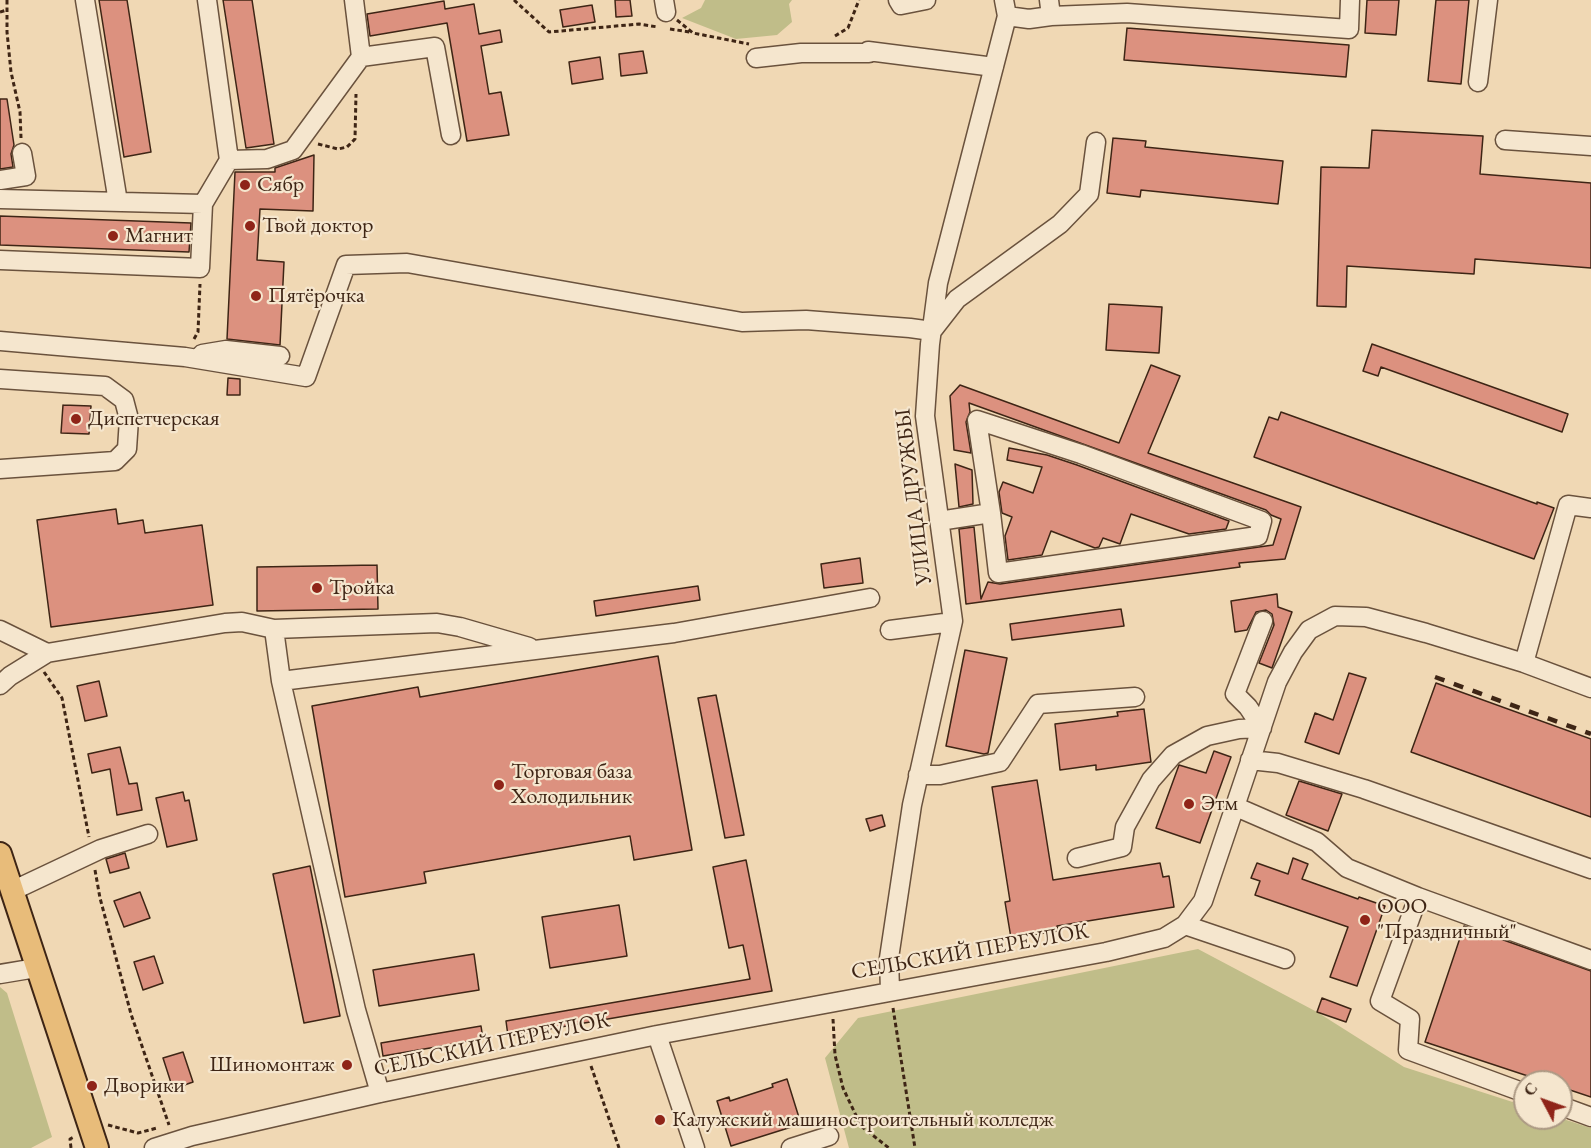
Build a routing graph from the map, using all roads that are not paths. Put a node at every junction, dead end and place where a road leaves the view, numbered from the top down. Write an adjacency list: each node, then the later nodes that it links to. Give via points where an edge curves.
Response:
1 (85, 0): 23 (street)
2 (207, 0): 20 (street)
3 (354, 0): 12 (street)
4 (898, 0): 5 (street, via 901,5)
5 (926, 0)
6 (1350, 0): 8 (street, via 1349,29)
7 (1488, 0): 14 (street)
8 (1126, 7): 10 (street)
9 (1005, 8): 10 (street, via 1029,19); 13 (street, УЛИЦА ДРУЖБЫ)
10 (1050, 8)
11 (757, 52): 13 (street, via 868,51)
12 (359, 60): 15 (street, via 435,47); 20 (street, via 293,150 267,159)
13 (994, 67): 26 (street, УЛИЦА ДРУЖБЫ, via 938,283)
14 (1478, 82)
15 (451, 135)
16 (1505, 140): 18 (street)
17 (1096, 142): 26 (street, via 1089,194 1060,225 957,299)
18 (1591, 146)
19 (22, 153): 21 (street, via 26,177)
20 (229, 160): 24 (street)
21 (0, 180)
22 (0, 199): 23 (street)
23 (118, 202): 24 (street)
24 (203, 204): 25 (street, via 200,268)
25 (0, 260)
26 (932, 331): 29 (street, via 806,320 742,322 407,263 346,265 306,377); 34 (street, УЛИЦА ДРУЖБЫ, via 925,416)
27 (0, 341): 29 (street)
28 (280, 356): 29 (street, via 226,350)
29 (185, 357)
30 (0, 379): 31 (street, via 105,386 124,400 129,419 127,449 115,461)
31 (0, 469)
32 (1591, 508): 43 (street, via 1568,505)
33 (991, 513): 33 (street, via 998,573 1258,536 1262,520 977,420); 34 (street)
34 (939, 521): 37 (street, УЛИЦА ДРУЖБЫ)
35 (870, 598): 41 (street, via 674,633)
36 (1263, 621): 48 (street, via 1235,694)
37 (952, 622): 40 (street); 50 (street, УЛИЦА ДРУЖБЫ)
38 (274, 628): 41 (street, via 437,623); 42 (street, via 225,623); 44 (street)
39 (0, 630): 42 (street)
40 (890, 630)
41 (536, 649): 44 (street)
42 (44, 655): 45 (street)
43 (1524, 663): 46 (street, СЕЛЬСКИЙ ПЕРЕУЛОК); 48 (street, СЕЛЬСКИЙ ПЕРЕУЛОК, via 1366,617 1335,616 1309,630 1293,652 1277,682)
44 (281, 681): 66 (street, via 356,1010)
45 (0, 685)
46 (1591, 688)
47 (1135, 697): 50 (street, via 1038,704 1000,762 940,775)
48 (1262, 728): 49 (street, СЕЛЬСКИЙ ПЕРЕУЛОК); 54 (street, via 1207,736 1173,754 1152,780 1125,827 1122,847)
49 (1250, 760): 51 (street, СЕЛЬСКИЙ ПЕРЕУЛОК); 55 (street, via 1278,763 1364,789)
50 (918, 775): 63 (street, УЛИЦА ДРУЖБЫ, via 889,958)
51 (1234, 806): 57 (street, via 1317,842 1347,868); 58 (street, СЕЛЬСКИЙ ПЕРЕУЛОК, via 1203,901)
52 (148, 834): 56 (street, via 92,853)
53 (0, 854): 56 (main road)
54 (1077, 858)
55 (1591, 869)
56 (12, 891): 61 (main road)
57 (1418, 897): 60 (street); 65 (street, via 1380,1001 1410,1019 1408,1050)
58 (1185, 925): 59 (street); 63 (street, СЕЛЬСКИЙ ПЕРЕУЛОК, via 1164,938 1117,949)
59 (1285, 959)
60 (1591, 960)
61 (36, 968): 62 (street); 70 (main road)
62 (0, 974)
63 (890, 991): 64 (street, СЕЛЬСКИЙ ПЕРЕУЛОК)
64 (657, 1035): 66 (street, СЕЛЬСКИЙ ПЕРЕУЛОК); 72 (street)
65 (1513, 1089)
66 (380, 1093): 71 (street, СЕЛЬСКИЙ ПЕРЕУЛОК)
67 (1573, 1110): 68 (street)
68 (1591, 1117)
69 (829, 1136): 73 (street)
70 (94, 1139)
71 (154, 1148)
72 (696, 1148)
73 (791, 1148)

